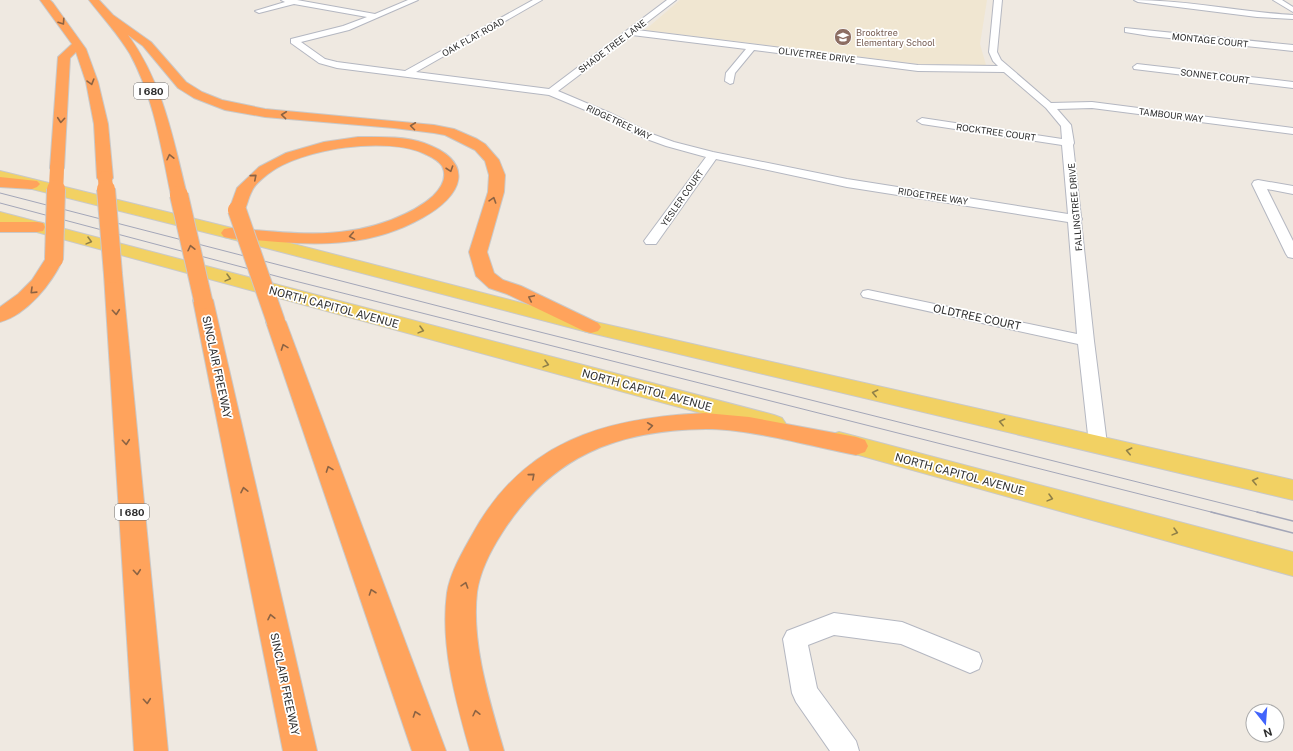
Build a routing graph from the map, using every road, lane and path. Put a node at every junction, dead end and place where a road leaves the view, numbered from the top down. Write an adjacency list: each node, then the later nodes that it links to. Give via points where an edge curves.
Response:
1 (45, 0): 20 (highway, I 680, one-way to 20)
2 (94, 0): 17 (highway, SINCLAIR FREEWAY / I 680)
3 (285, 0): 12 (street)
4 (414, 0): 15 (street, RIDGETREE WAY)
5 (538, 0): 25 (street, OAK FLAT ROAD)
6 (672, 0): 19 (street, SHADE TREE LANE)
7 (998, 0): 24 (street, FALLINGTREE DRIVE, via 994,52 997,61)
8 (1138, 0): 16 (street)
9 (1277, 0): 13 (street)
10 (1284, 0): 11 (street)
11 (1293, 0)
12 (293, 2): 14 (street); 15 (street)
13 (1293, 10)
14 (259, 11)
15 (376, 16): 25 (street, RIDGETREE WAY, via 346,28 294,41 322,61 336,65)
16 (1293, 17)
17 (111, 18): 47 (highway, one-way to 17, via 496,284 485,276 478,252 496,192 497,175 492,160 480,147 449,132 434,129 265,113 218,103 182,85 147,44); 55 (highway, SINCLAIR FREEWAY / I 680, one-way to 17, bridge, via 203,300 160,114 145,74)
18 (1128, 30): 22 (street, MONTAGE COURT)
19 (630, 32): 21 (street, OLIVETREE DRIVE); 28 (street, SHADE TREE LANE)
20 (78, 45): 46 (highway, one-way to 46, bridge, via 64,57 54,259 41,284); 54 (highway, I 680, one-way to 54, bridge, via 92,82 101,124)
21 (752, 47): 24 (street, OLIVETREE DRIVE, via 918,68); 26 (street, via 731,73)
22 (1293, 48)
23 (1137, 67): 27 (street, SONNET COURT)
24 (1005, 70): 29 (street, FALLINGTREE DRIVE)
25 (408, 73): 28 (street, RIDGETREE WAY)
26 (730, 81)
27 (1293, 85)
28 (551, 92): 33 (street, RIDGETREE WAY, via 648,136)
29 (1049, 106): 31 (street, TAMBOUR WAY, via 1092,105); 32 (street, FALLINGTREE DRIVE, via 1066,125)
30 (922, 121): 32 (street, ROCKTREE COURT)
31 (1293, 131)
32 (1069, 143): 39 (street, FALLINGTREE DRIVE)
33 (713, 155): 39 (street, RIDGETREE WAY, via 847,183); 43 (street, YESLER COURT)
34 (0, 176): 36 (main road)
35 (0, 182): 36 (highway)
36 (32, 184): 42 (main road)
37 (1293, 190): 44 (street, via 1258,184)
38 (0, 217): 40 (main road, NORTH CAPITOL AVENUE)
39 (1076, 219): 48 (street, FALLINGTREE DRIVE)
40 (37, 227): 41 (highway); 50 (main road, NORTH CAPITOL AVENUE, one-way to 50)
41 (0, 228)
42 (230, 233): 47 (main road); 56 (highway, one-way to 42, bridge, via 276,322 239,222 237,201 246,185 266,168 296,154 332,144 370,141 410,144 439,155 452,169 449,187 431,205 404,220 367,233 342,238 320,238)
43 (651, 241)
44 (1293, 254)
45 (868, 294): 48 (street, OLDTREE COURT)
46 (0, 316)
47 (591, 327): 49 (main road, one-way to 47)
48 (1086, 340): 49 (street, FALLINGTREE DRIVE)
49 (1098, 444): 51 (main road, one-way to 49)
50 (856, 446): 52 (main road, NORTH CAPITOL AVENUE, one-way to 52); 57 (highway, one-way to 50, via 467,674 462,632 462,592 474,556 492,525 511,497 533,474 589,441 619,431 677,423 733,422)
51 (1293, 490)
52 (1293, 564)
53 (970, 661): 58 (street, via 902,633 834,624 795,639 805,693)
54 (151, 751)
55 (300, 751)
56 (429, 751)
57 (487, 751)
58 (846, 751)

